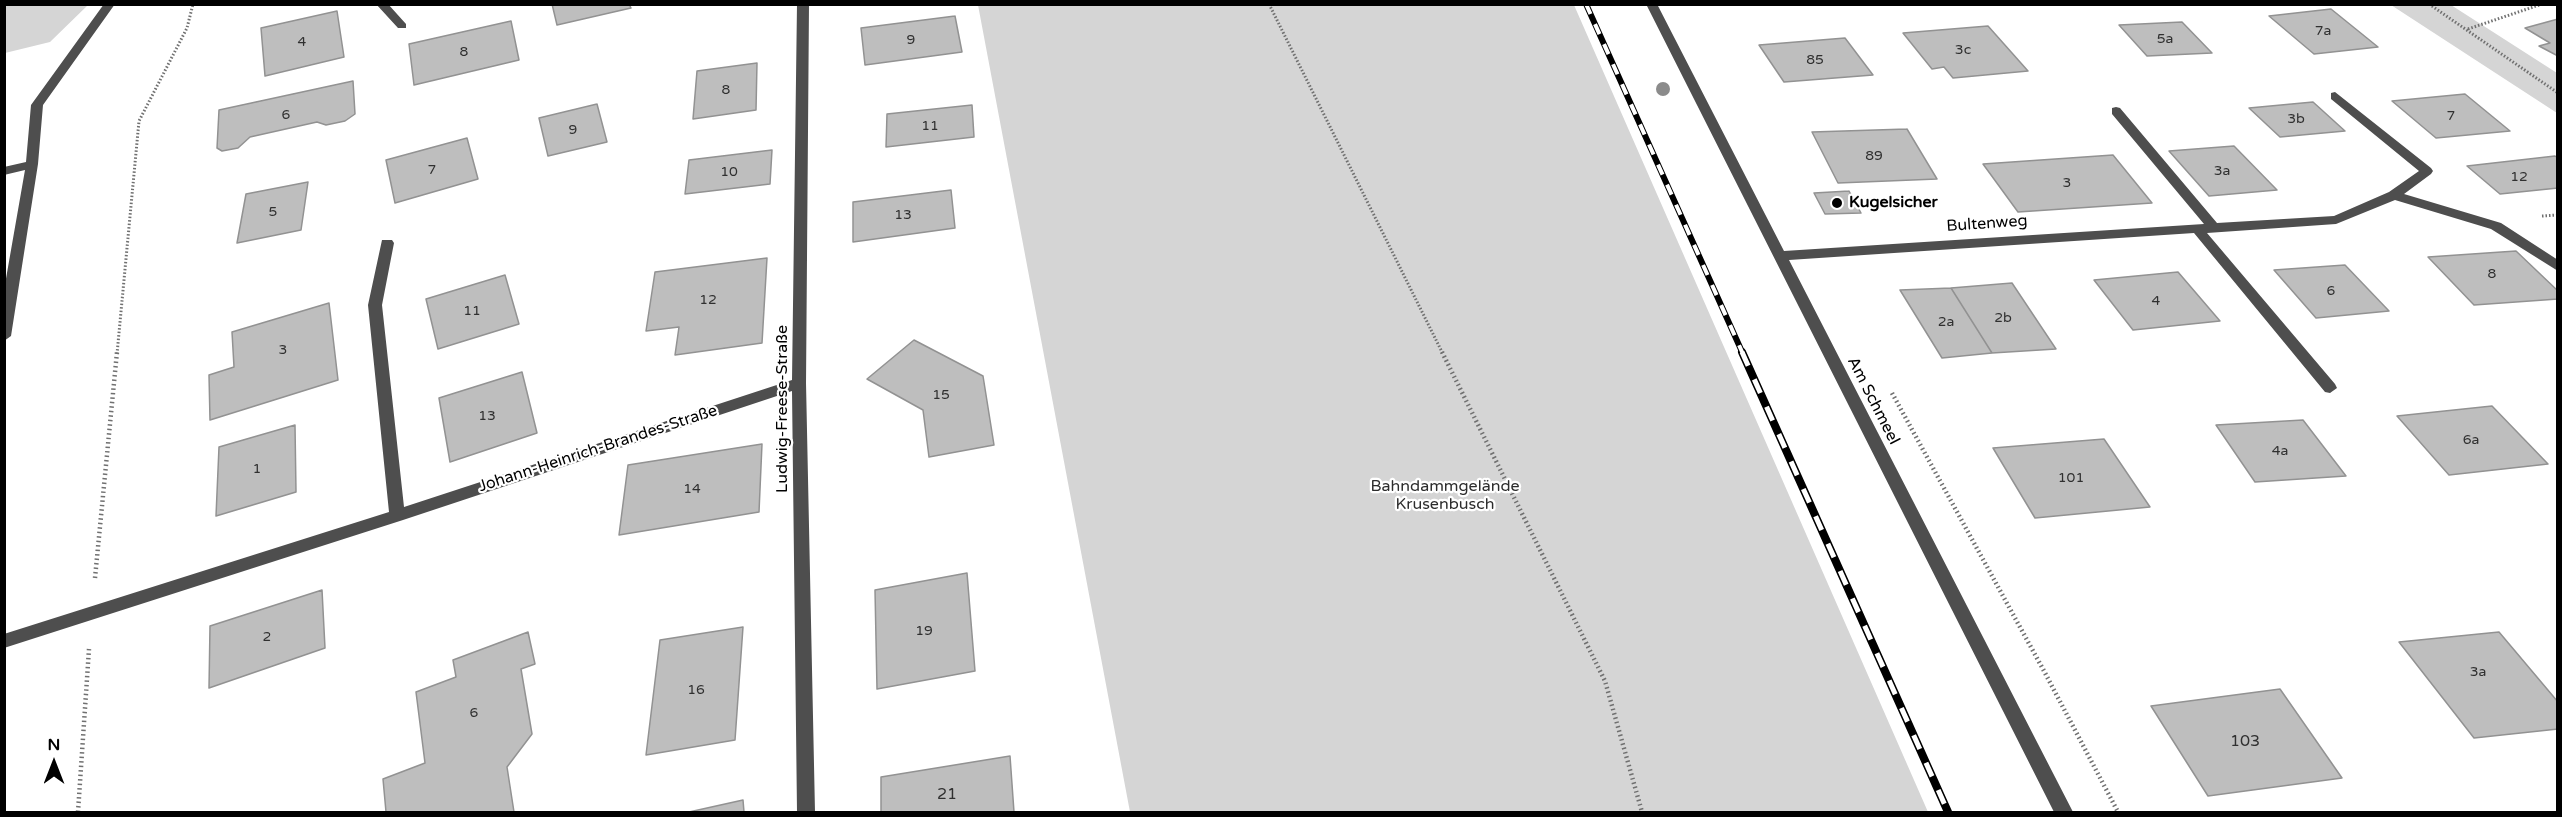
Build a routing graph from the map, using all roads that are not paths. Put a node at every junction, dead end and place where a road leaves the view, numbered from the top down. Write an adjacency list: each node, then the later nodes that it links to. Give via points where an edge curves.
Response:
1 (110, 4): 8 (street, via 37,105)
2 (381, 4): 5 (street)
3 (803, 4): 17 (street, Ludwig-Freese-Straße)
4 (1651, 4): 14 (street, Am Schmeel)
5 (402, 26)
6 (2335, 96): 10 (street, Bultenweg, via 2427,171)
7 (2116, 111): 11 (street)
8 (32, 164): 9 (street); 16 (street)
9 (4, 171)
10 (2394, 195): 11 (street, Bultenweg, via 2336,220); 15 (street, via 2496,226)
11 (2214, 228): 12 (street, Bultenweg)
12 (2197, 229): 14 (street, Bultenweg); 18 (street)
13 (387, 243): 19 (street, via 375,304)
14 (1779, 256): 22 (street, Am Schmeel)
15 (2558, 267)
16 (4, 336)
17 (800, 383): 19 (street, Johann-Heinrich-Brandes-Straße); 21 (street, Ludwig-Freese-Straße)
18 (2330, 388)
19 (397, 516): 20 (street, Johann-Heinrich-Brandes-Straße)
20 (4, 641)
21 (806, 813)
22 (2064, 813)

